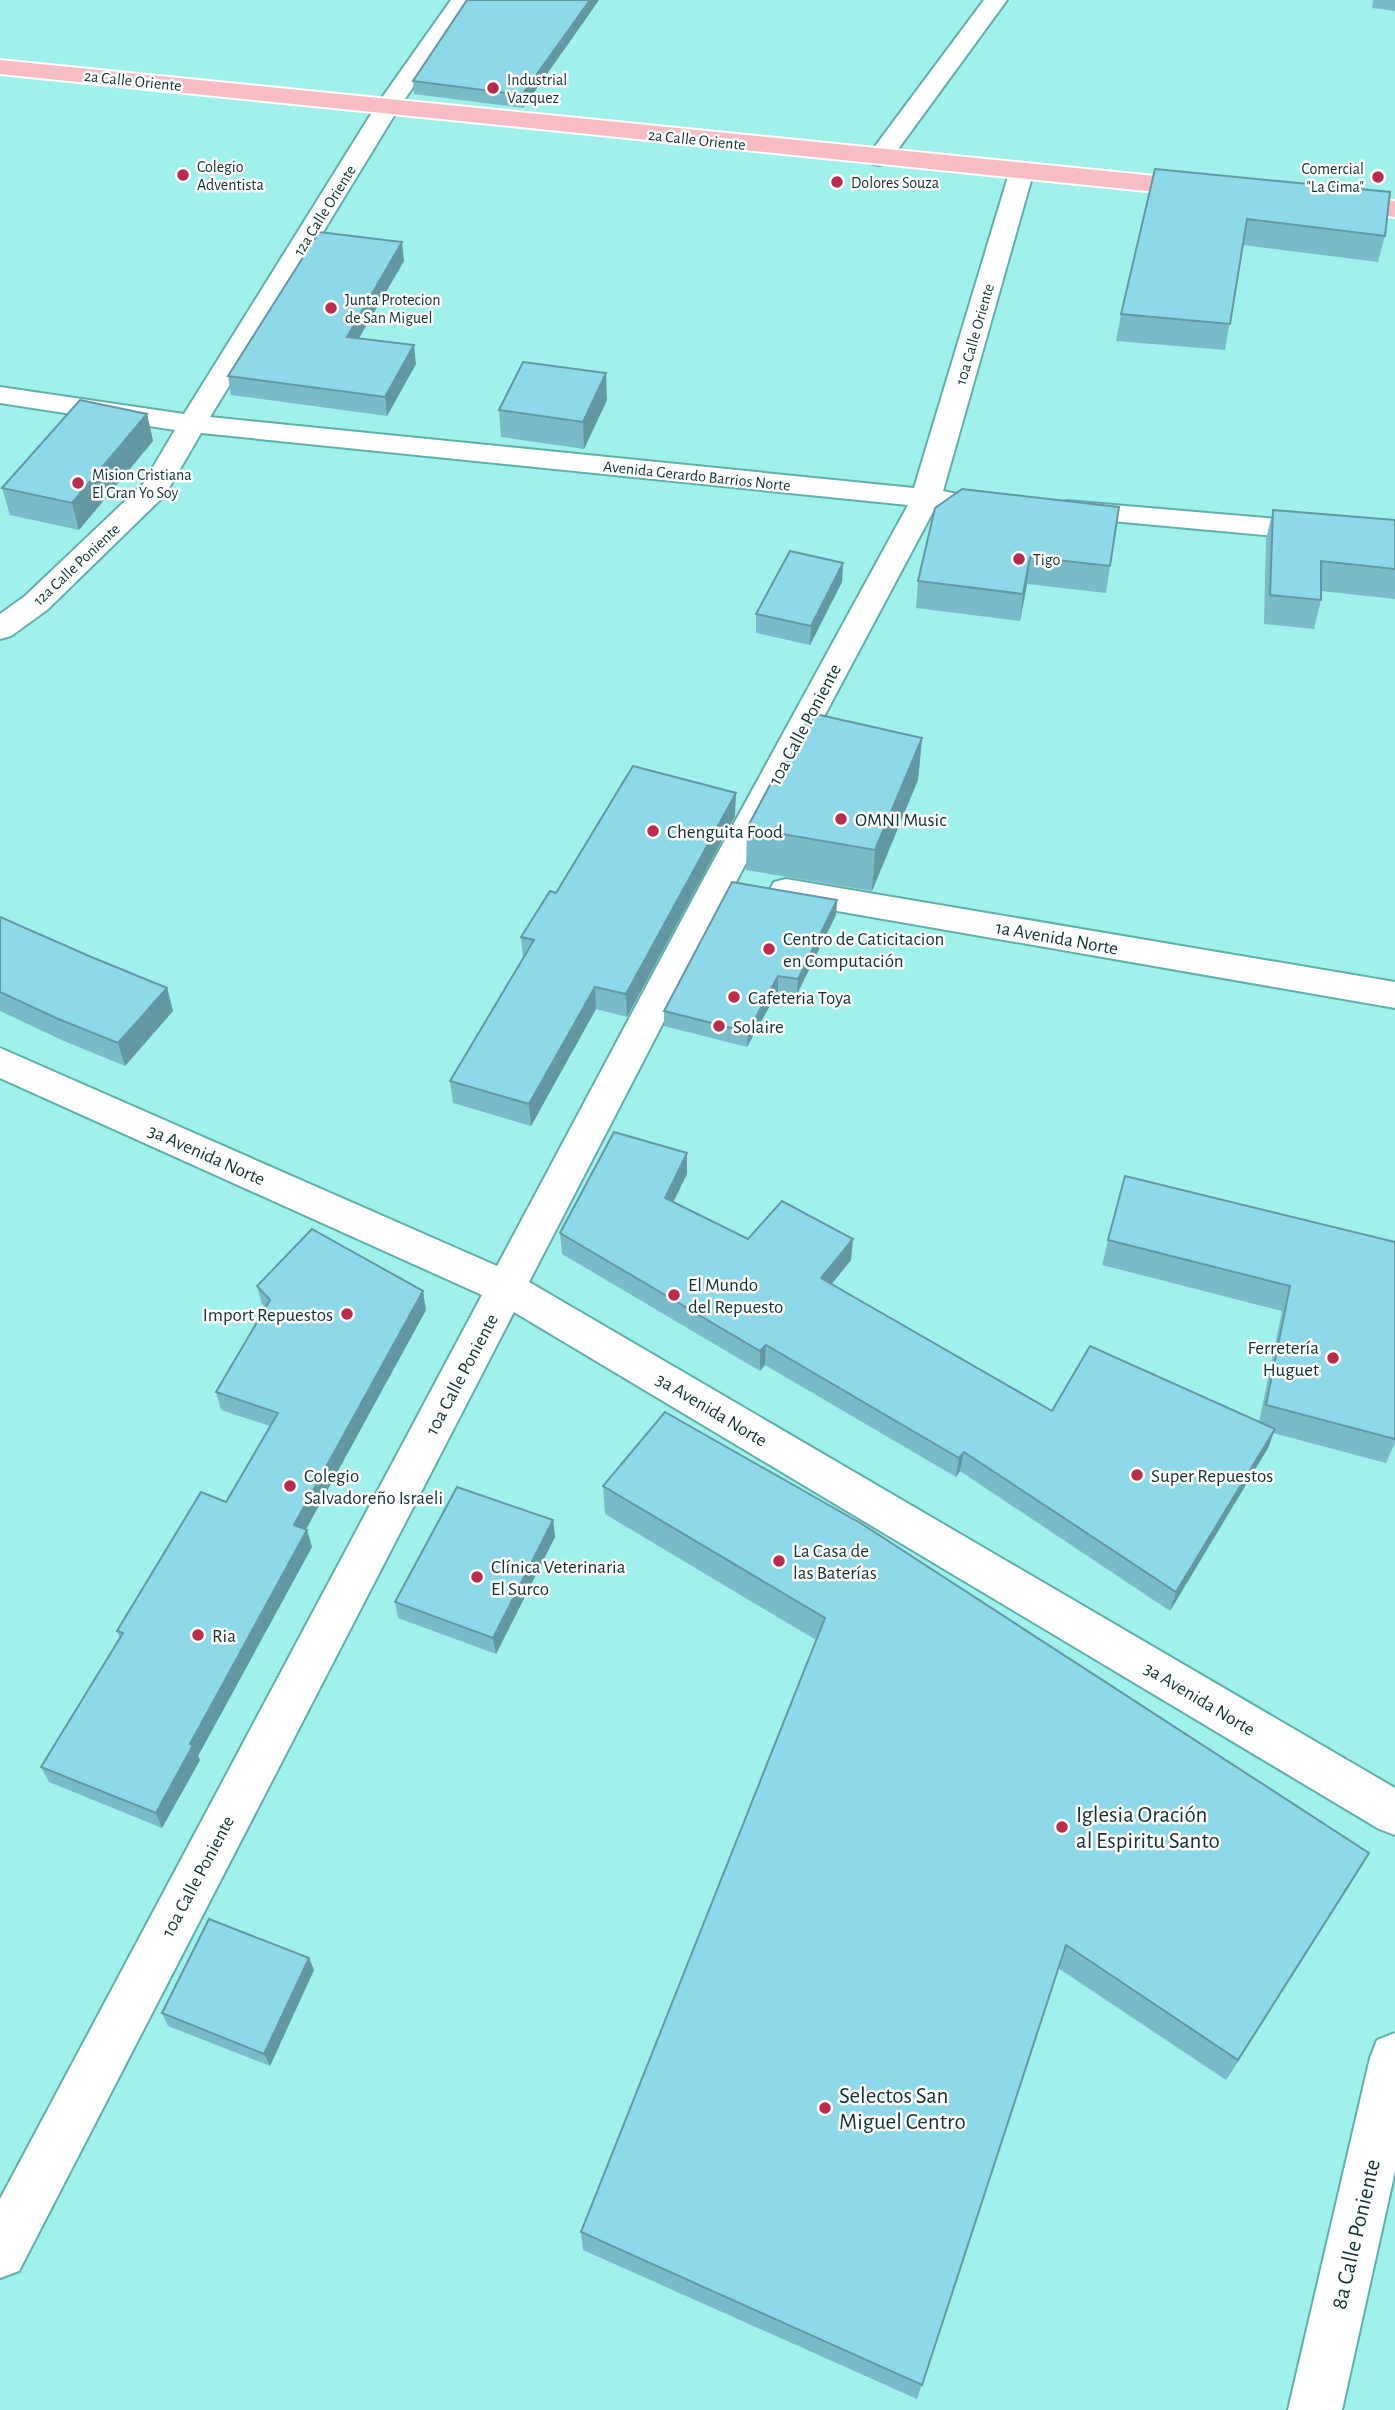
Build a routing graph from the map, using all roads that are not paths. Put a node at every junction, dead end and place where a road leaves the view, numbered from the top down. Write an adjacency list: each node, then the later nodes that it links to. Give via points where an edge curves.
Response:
1 (462, 0): 4 (street, 12a Calle Oriente)
2 (996, 0): 5 (street)
3 (0, 67): 4 (main road, 2a Calle Oriente)
4 (388, 106): 5 (main road, 2a Calle Oriente); 11 (street, 12a Calle Oriente)
5 (879, 158): 6 (main road, 2a Calle Oriente)
6 (1022, 170): 7 (main road, 2a Calle Oriente); 12 (street, 10a Calle Oriente)
7 (1229, 191)
8 (1312, 200): 9 (main road)
9 (1395, 209)
10 (0, 395): 11 (street, Avenida Gerardo Barrios Norte)
11 (192, 424): 12 (street, Avenida Gerardo Barrios Norte); 16 (street, 12a Calle Poniente, via 155,489 36,603)
12 (926, 498): 13 (street, Avenida Gerardo Barrios Norte); 17 (street, 10a Calle Poniente)
13 (967, 501)
14 (1036, 507): 15 (street)
15 (1395, 538)
16 (0, 629)
17 (743, 884): 18 (street, 1a Avenida Norte); 20 (street, 10a Calle Poniente)
18 (1395, 995)
19 (0, 1062): 20 (street, 3a Avenida Norte)
20 (506, 1288): 21 (street, 3a Avenida Norte); 23 (street, 10a Calle Poniente)
21 (1395, 1813)
22 (1395, 2057): 24 (street, 8a Calle Poniente)
23 (0, 2252)
24 (1315, 2410)

